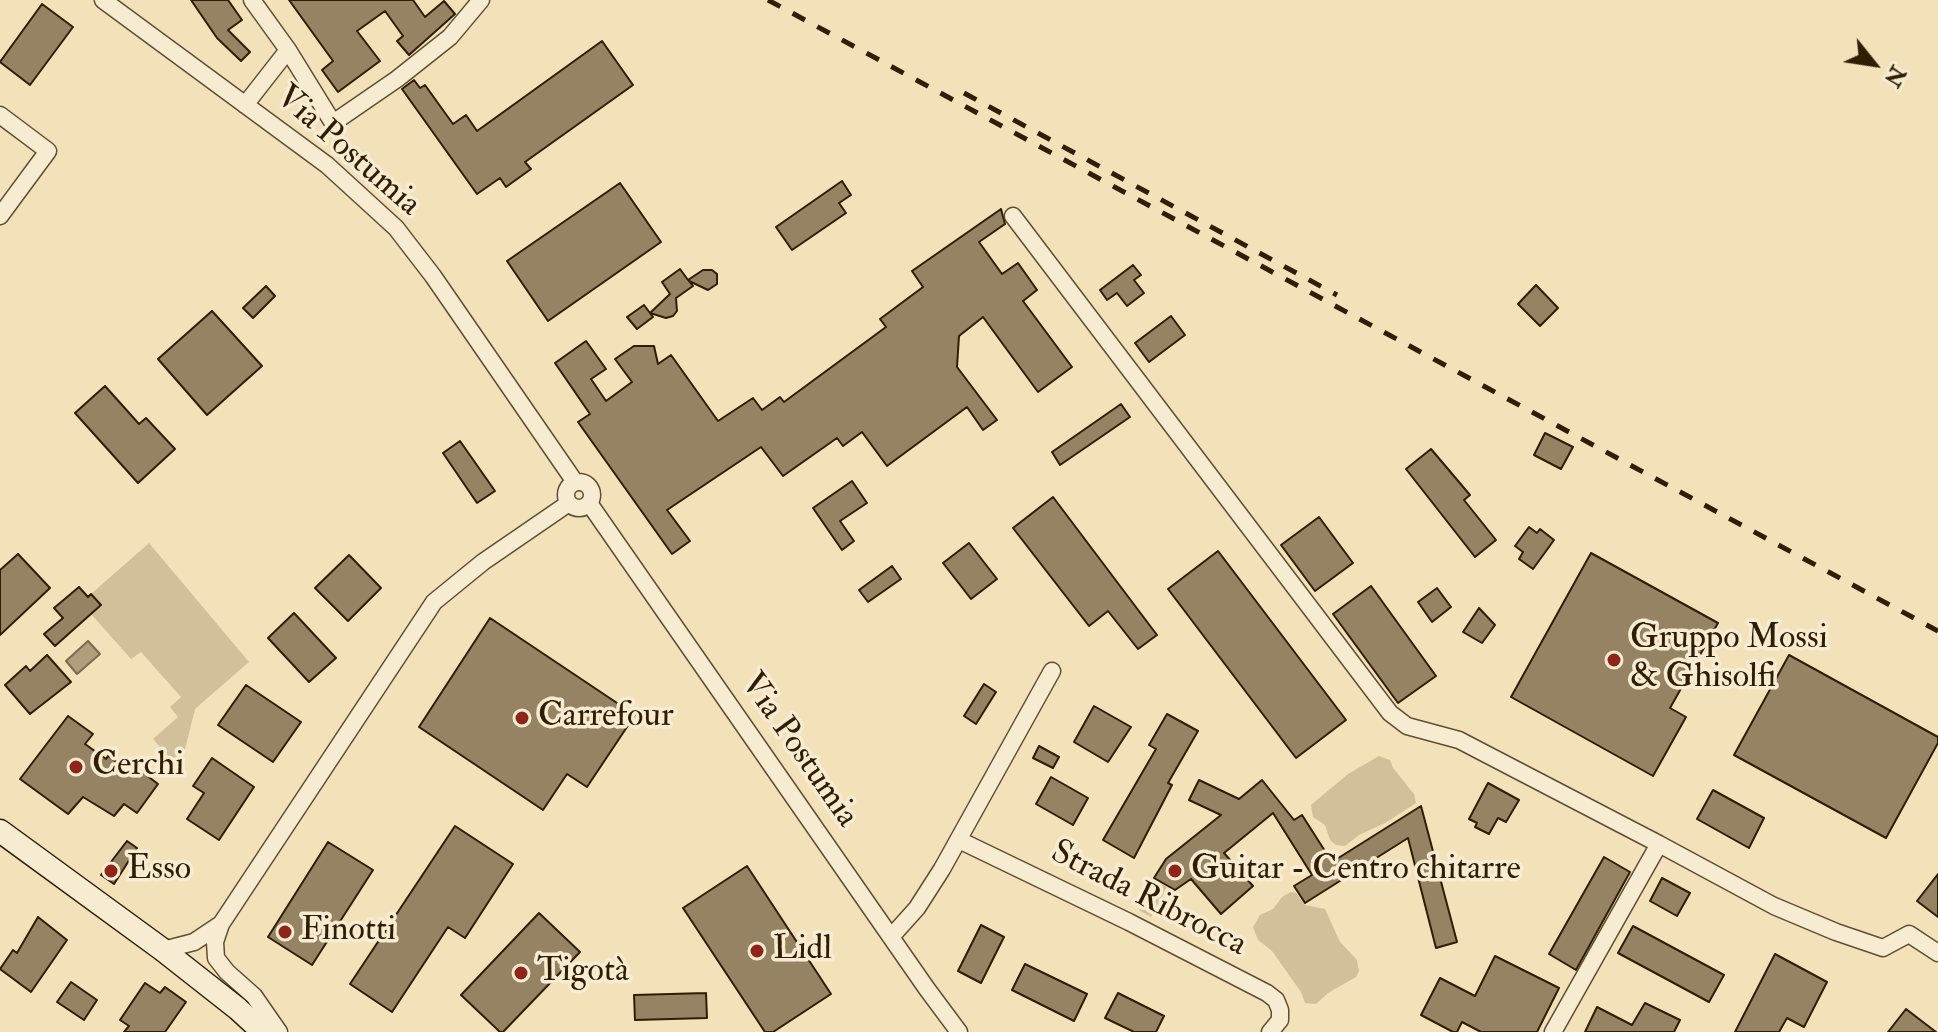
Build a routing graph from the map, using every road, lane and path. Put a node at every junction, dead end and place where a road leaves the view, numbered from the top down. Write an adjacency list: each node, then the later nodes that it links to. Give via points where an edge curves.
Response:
1 (103, 0): 5 (street, Via Postumia)
2 (252, 0): 4 (street, Via Postumia)
3 (481, 0): 4 (street, via 450,37 333,123)
4 (288, 50): 5 (street, Via Postumia)
5 (245, 105): 9 (street, Via Postumia, via 327,165 396,228)
6 (0, 115): 7 (street, via 48,151)
7 (0, 216)
8 (1013, 216): 15 (street, via 1390,713 1407,726 1459,740)
9 (575, 482): 10 (street, via 566,491); 11 (street, via 590,487)
10 (569, 503): 11 (street, via 579,508); 16 (street, via 434,602)
11 (589, 503): 17 (street, Via Postumia)
12 (1052, 671): 14 (street)
13 (0, 831): 18 (main road)
14 (959, 840): 17 (street, via 917,908); 26 (street, Strada Ribrocca, via 1267,993 1280,1010 1280,1020)
15 (1659, 844): 19 (street, via 1774,906 1836,932 1883,948 1909,934); 27 (street)
16 (221, 924): 18 (street, via 194,942); 23 (street, via 216,958 254,996)
17 (891, 937): 21 (street, Via Postumia)
18 (163, 950): 20 (main road)
19 (1938, 953)
20 (238, 1009): 22 (main road); 23 (main road)
21 (942, 1010): 24 (street); 25 (street, Via Postumia)
22 (263, 1032)
23 (279, 1032)
24 (944, 1032)
25 (959, 1032)
26 (1270, 1032)
27 (1553, 1032)

